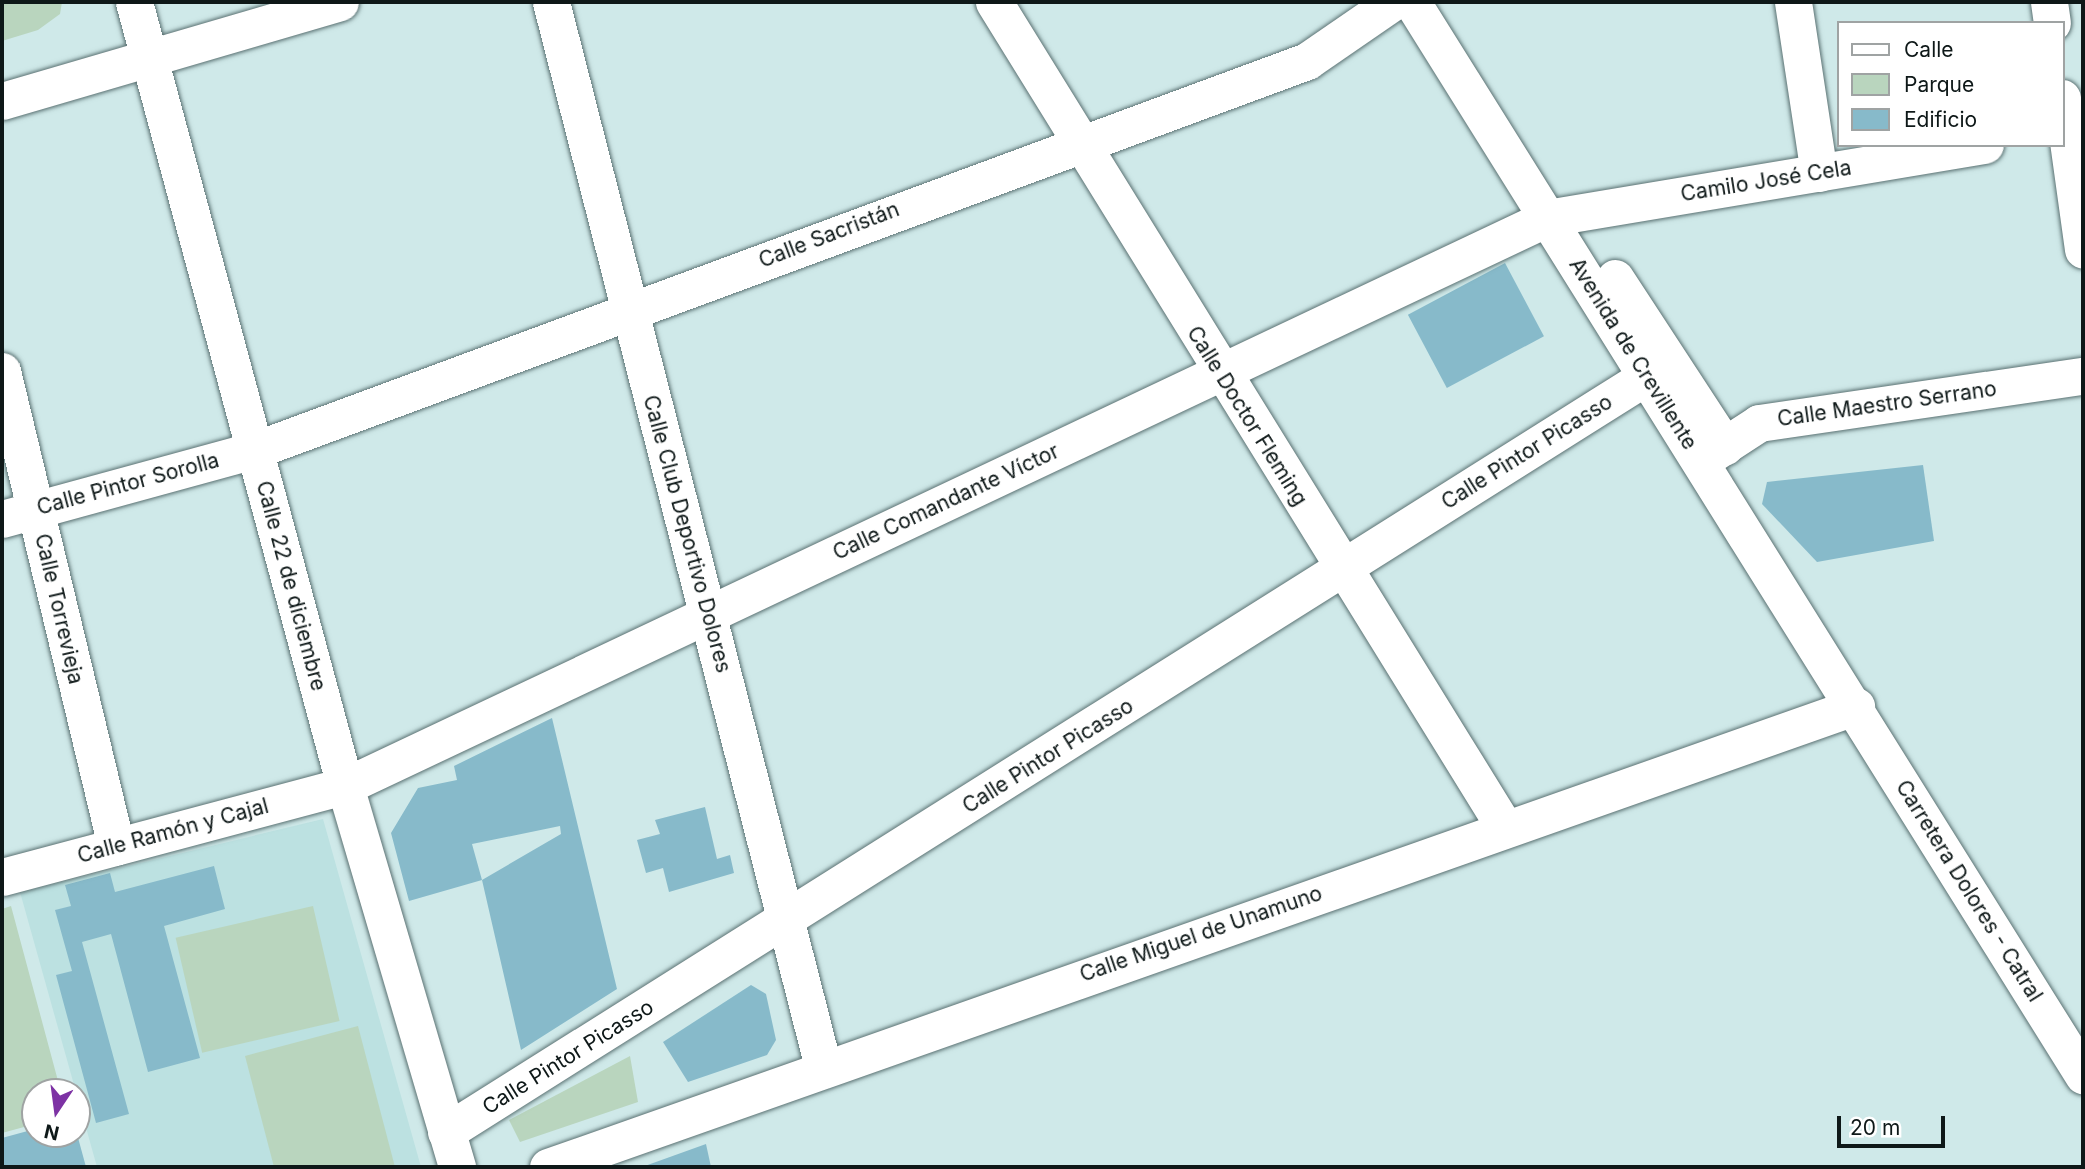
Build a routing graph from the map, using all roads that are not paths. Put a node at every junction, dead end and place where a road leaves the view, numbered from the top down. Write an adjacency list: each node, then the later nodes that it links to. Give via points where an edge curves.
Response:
1 (134, 2): 10 (street, Calle 22 de diciembre)
2 (340, 2): 10 (street)
3 (551, 2): 18 (street, Calle Club Deportivo Dolores)
4 (994, 2): 13 (street, Calle Doctor Fleming)
5 (1393, 2): 13 (street, Calle Sacristán, via 1307,61)
6 (1412, 2): 16 (street, Avenida de Crevillente)
7 (1793, 2): 15 (street)
8 (2049, 2): 9 (street)
9 (2052, 21)
10 (148, 54): 11 (street); 23 (street, Calle 22 de diciembre)
11 (2, 101)
12 (2069, 123): 17 (street)
13 (1079, 141): 18 (street, Calle Sacristán); 20 (street, Calle Doctor Fleming)
14 (1973, 147): 15 (street, Camilo José Cela)
15 (1819, 173): 16 (street, Camilo José Cela)
16 (1559, 216): 20 (street, Calle Comandante Víctor); 21 (street, Avenida de Crevillente); 24 (street)
17 (2083, 250)
18 (629, 310): 23 (street, Calle Sacristán); 27 (street, Calle Club Deportivo Dolores)
19 (2, 371): 25 (street, Calle Torrevieja)
20 (1220, 372): 26 (street, Calle Doctor Fleming); 27 (street, Calle Comandante Víctor)
21 (1647, 376): 24 (street, Avenida de Crevillente); 26 (street, Calle Pintor Picasso)
22 (2083, 376): 24 (street, Calle Maestro Serrano, via 1759,422)
23 (255, 450): 25 (street, Calle Pintor Sorolla); 29 (street, Calle 22 de diciembre)
24 (1713, 454): 28 (street, Avenida de Crevillente)
25 (18, 514): 31 (street, Calle Torrevieja)
26 (1341, 570): 30 (street, Calle Doctor Fleming); 33 (street, Calle Pintor Picasso)
27 (708, 615): 29 (street, Calle Comandante Víctor); 33 (street, Calle Club Deportivo Dolores)
28 (1856, 706): 30 (street, Calle Miguel de Unamuno); 35 (street, Carretera Dolores - Catral)
29 (345, 786): 31 (street, Calle Ramón y Cajal); 36 (street, Calle 22 de diciembre)
30 (1505, 828): 34 (street, Calle Miguel de Unamuno)
31 (116, 847): 32 (street, Calle Ramón y Cajal)
32 (2, 877)
33 (789, 921): 34 (street, Calle Club Deportivo Dolores); 36 (street, Calle Pintor Picasso)
34 (823, 1067): 38 (street, Calle Miguel de Unamuno)
35 (2083, 1075)
36 (446, 1132): 37 (street, Calle 22 de diciembre)
37 (457, 1167)
38 (548, 1167)

